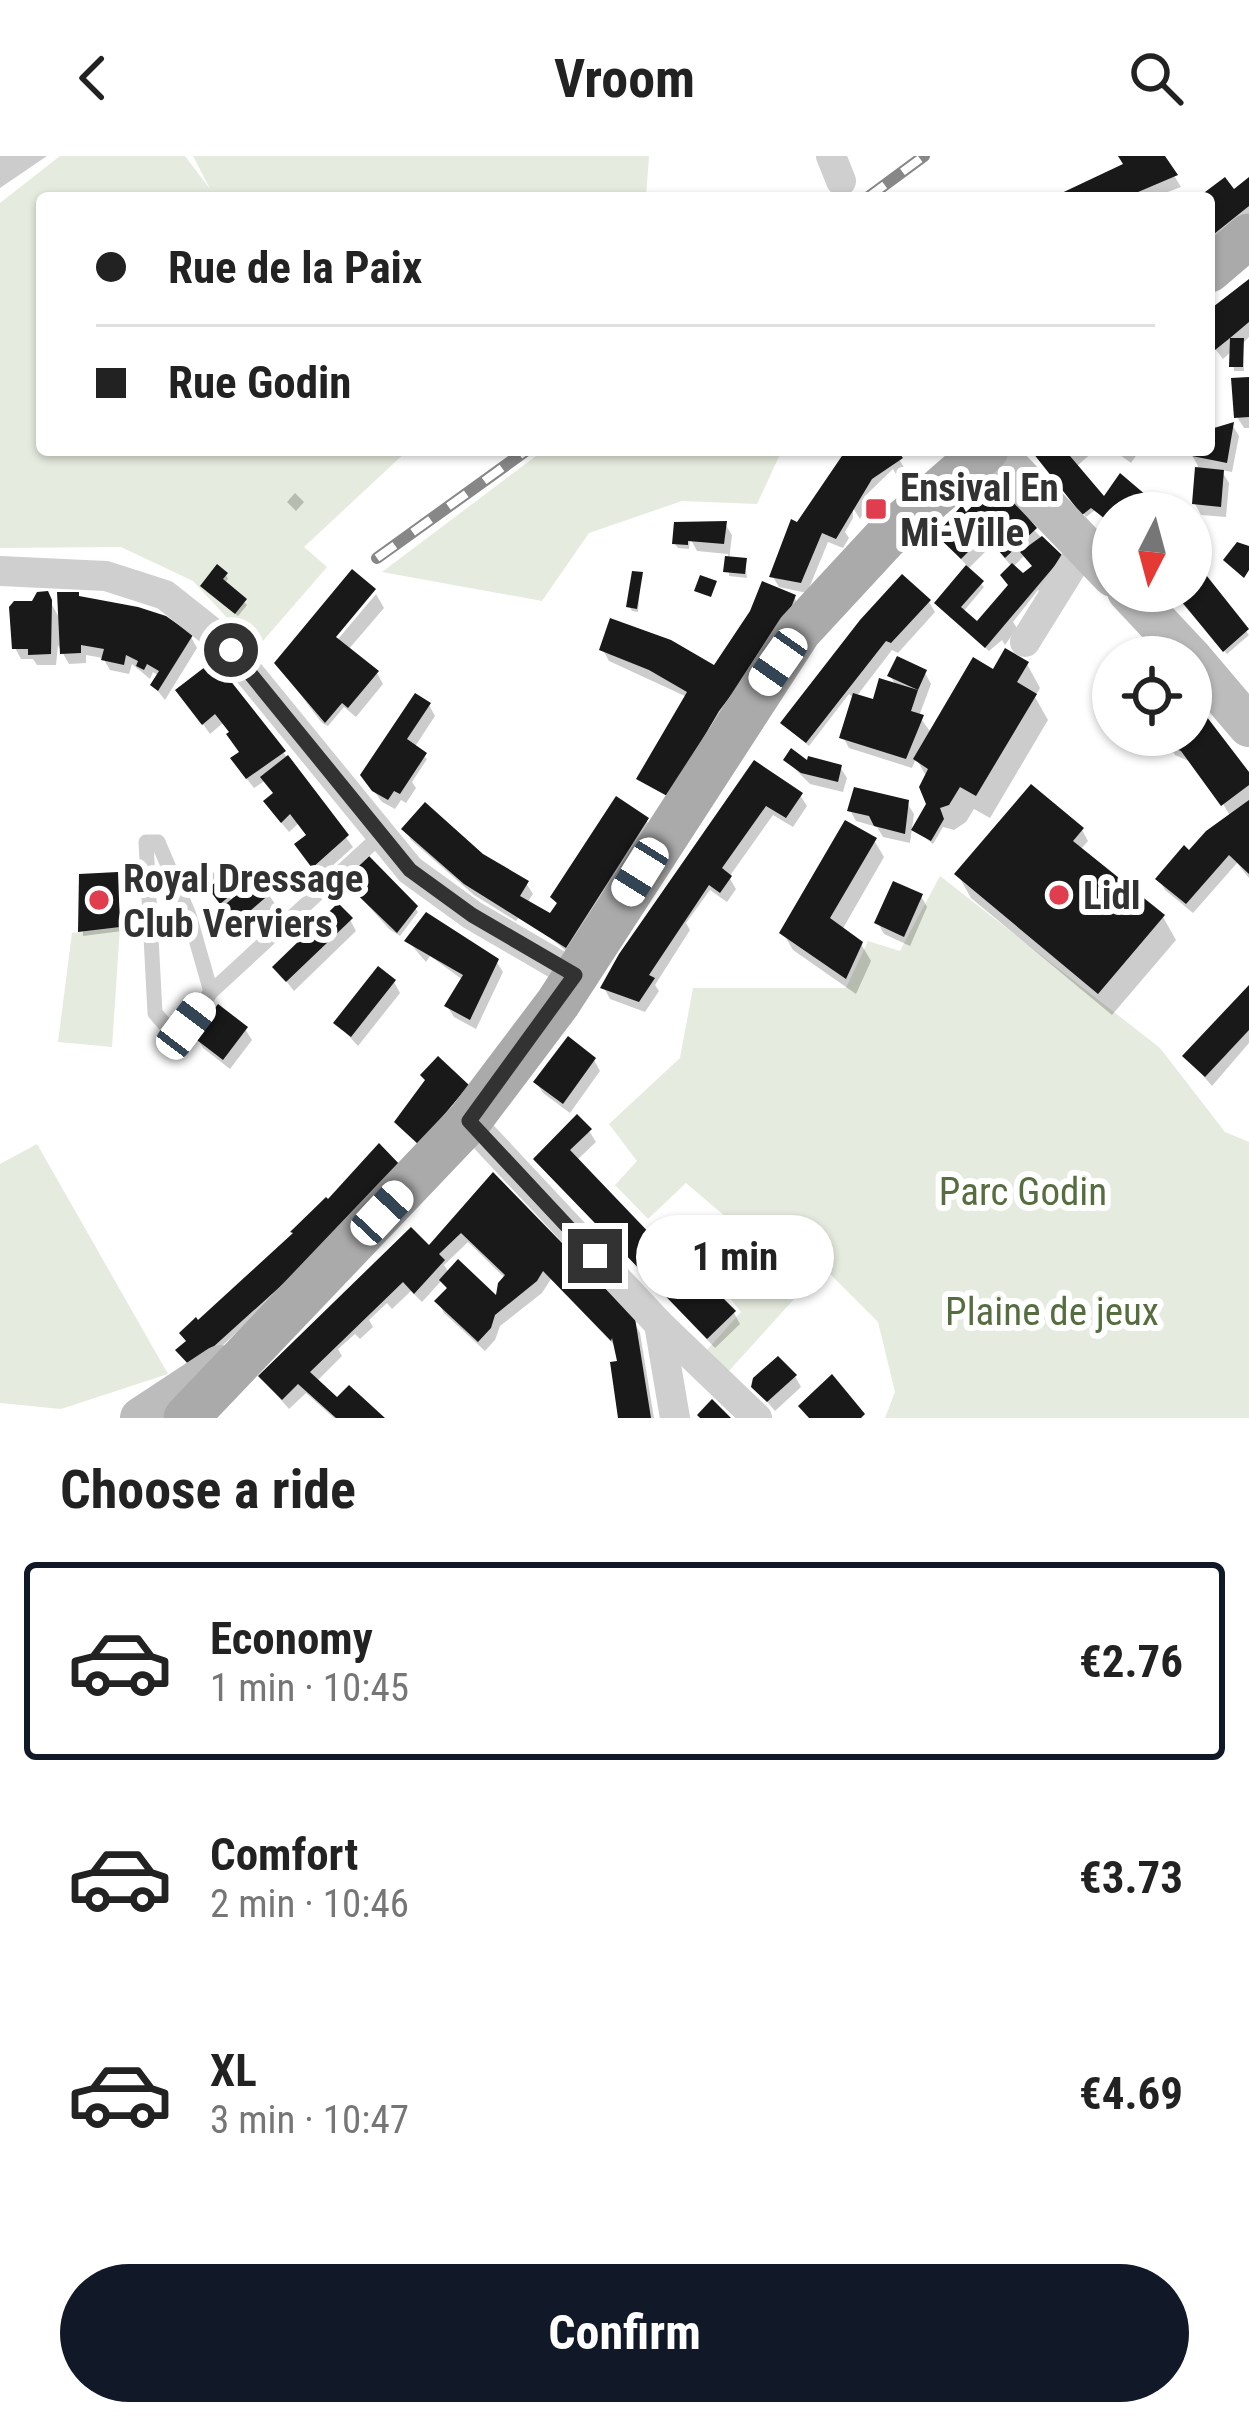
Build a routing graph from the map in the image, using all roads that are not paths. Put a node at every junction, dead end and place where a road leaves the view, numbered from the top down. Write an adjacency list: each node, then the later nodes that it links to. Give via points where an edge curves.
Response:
1 (1249, 236): 2 (main road)
2 (1215, 265)
3 (982, 456): 14 (main road, via 886,536 799,631)
4 (995, 456): 5 (street)
5 (1092, 555)
6 (1092, 568): 10 (street)
7 (0, 571): 13 (street, via 106,576 165,595 251,672)
8 (1148, 612): 9 (street)
9 (1171, 636)
10 (1025, 642)
11 (1212, 682): 12 (street)
12 (1249, 726)
13 (379, 837): 14 (street, via 472,915); 15 (lane)
14 (575, 975): 16 (main road)
15 (211, 992): 15 (lane, via 186,1026 168,1028 155,1013 146,842 158,842)
16 (469, 1121): 17 (main road); 18 (street)
17 (290, 1306): 19 (main road); 22 (main road)
18 (658, 1324): 23 (street); 24 (street)
19 (224, 1362): 20 (street); 21 (main road)
20 (141, 1418)
21 (162, 1418)
22 (186, 1418)
23 (675, 1418)
24 (757, 1418)

